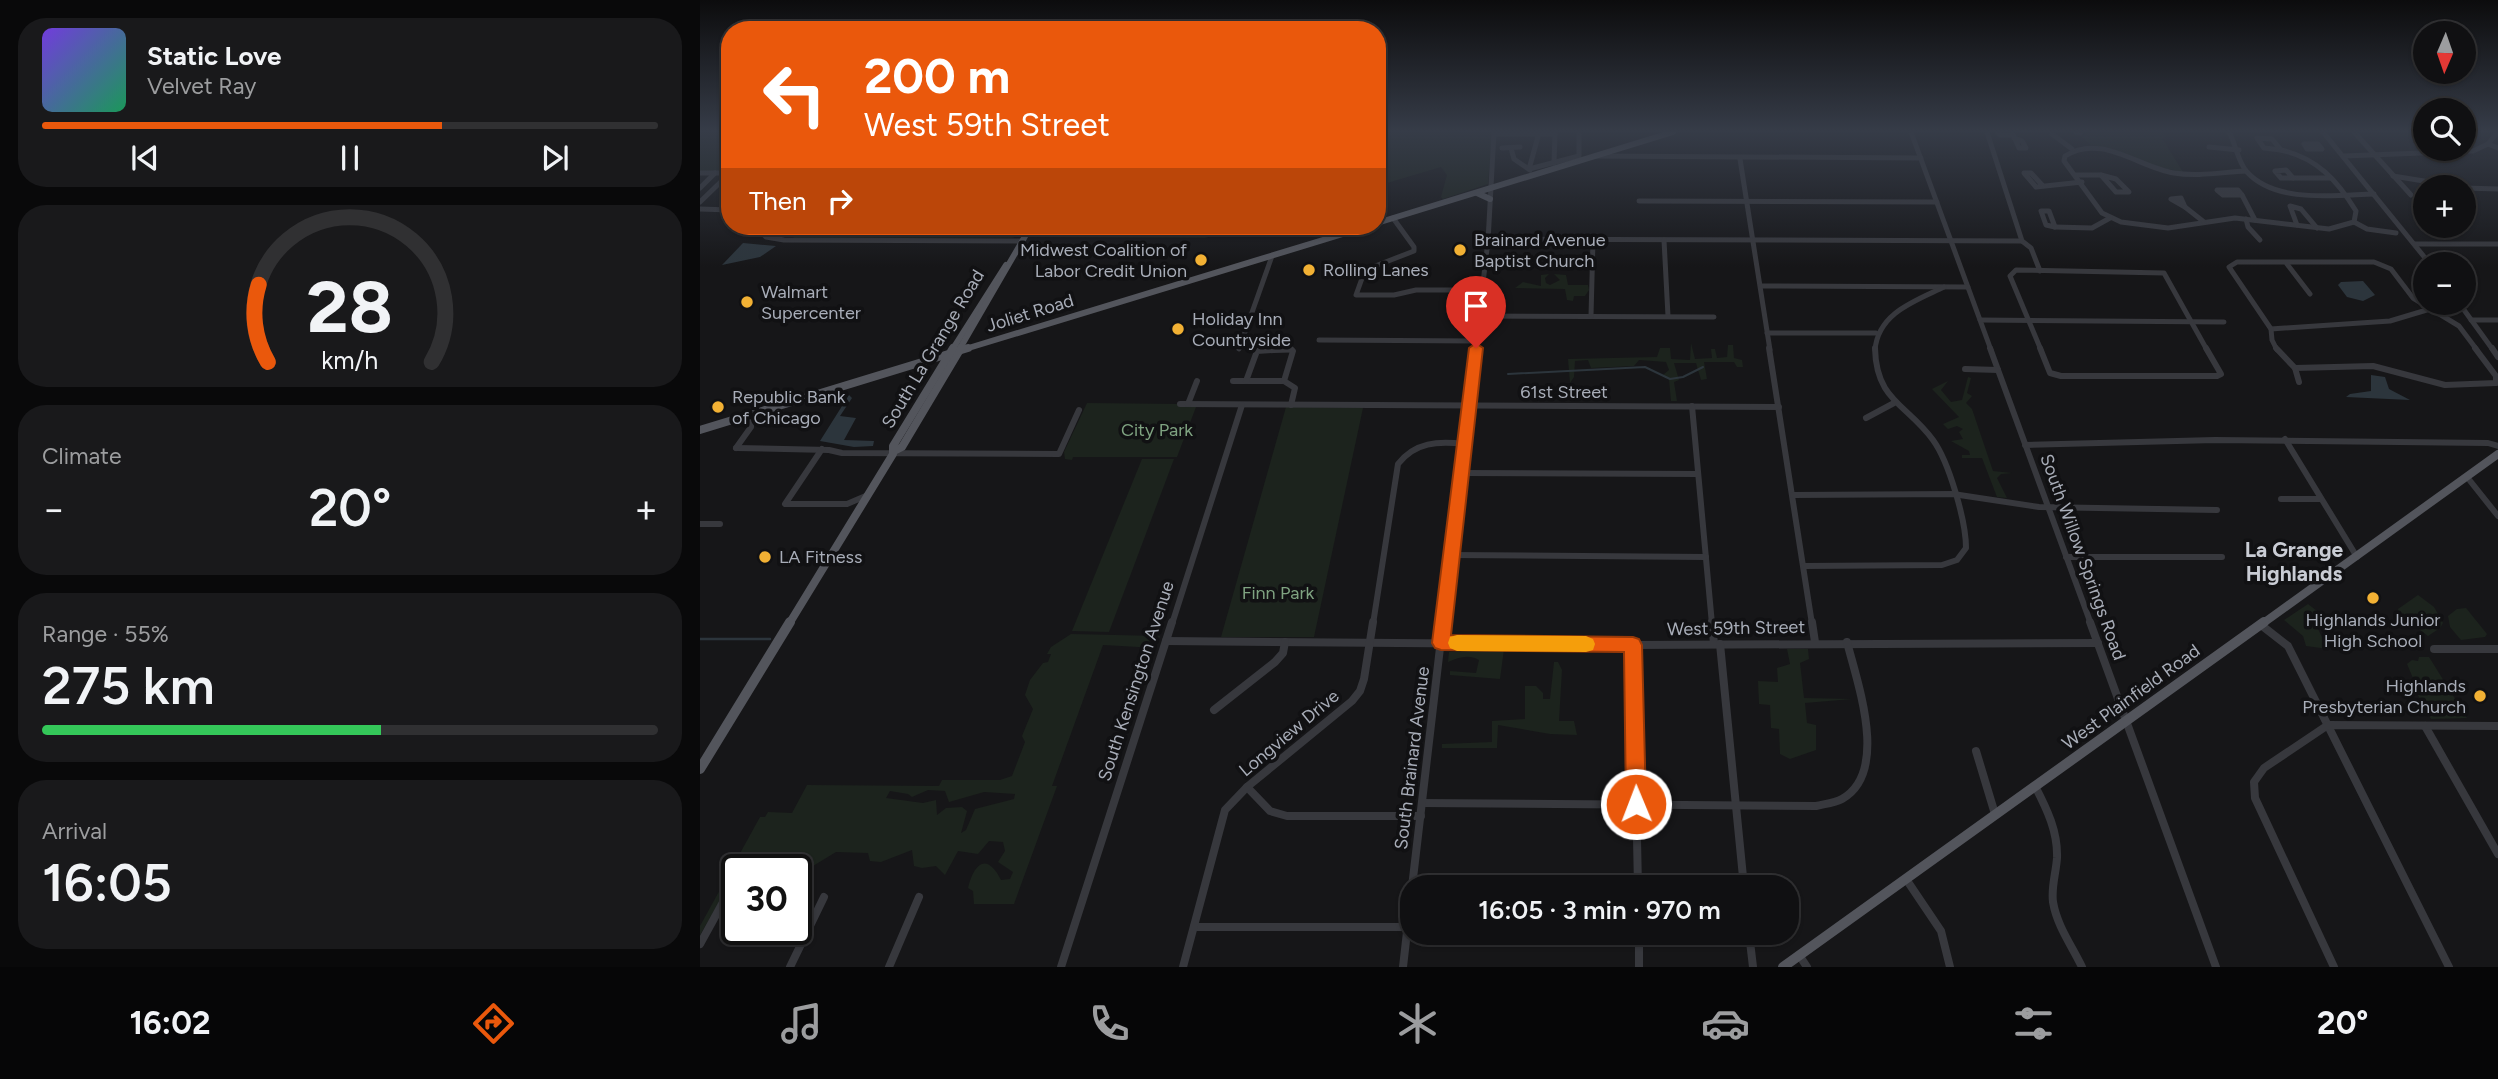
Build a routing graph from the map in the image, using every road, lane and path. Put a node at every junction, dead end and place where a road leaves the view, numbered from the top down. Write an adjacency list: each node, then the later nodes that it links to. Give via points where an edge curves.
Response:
1 (1491, 177): 18 (street, South Brainard Avenue)
2 (1519, 177): 18 (main road)
3 (1743, 177): 28 (street)
4 (1928, 177): 29 (street, South Willow Springs Road)
5 (2002, 177): 53 (street)
6 (2078, 177): 15 (street)
7 (2103, 177): 8 (street, via 2116,192 2129,192)
8 (2109, 177)
9 (2255, 177): 21 (street, via 2289,192)
10 (2361, 177): 22 (street)
11 (2393, 177): 24 (street)
12 (2293, 178): 13 (street)
13 (2331, 178): 21 (street)
14 (721, 182): 27 (street)
15 (2082, 182): 16 (street); 34 (street)
16 (2043, 186)
17 (2476, 188): 19 (street)
18 (1490, 189): 20 (main road); 25 (street, South Brainard Avenue)
19 (2498, 189)
20 (1477, 193): 25 (main road); 33 (main road)
21 (2344, 194): 22 (street); 39 (street, via 2356,211)
22 (2374, 194): 55 (street)
23 (2243, 195): 37 (street)
24 (2411, 195)
25 (1490, 199): 47 (street, South Brainard Avenue)
26 (1639, 201): 28 (street)
27 (701, 202)
28 (1746, 202): 29 (street); 52 (street)
29 (1937, 202): 54 (street, South Willow Springs Road)
30 (2185, 206): 38 (street)
31 (700, 209): 32 (street)
32 (721, 209)
33 (1393, 218): 36 (main road); 65 (street, via 1413,251 1365,270 1356,295)
34 (2110, 218): 38 (street, via 2157,227); 41 (street, via 2094,228)
35 (2246, 219): 37 (street); 38 (street); 50 (street)
36 (1386, 220)
37 (2255, 220): 40 (street)
38 (2204, 222)
39 (2354, 222): 42 (street, via 2341,228); 43 (street)
40 (2297, 225): 42 (street); 42 (street, via 2290,206 2301,209)
41 (2055, 227)
42 (2317, 228)
43 (2396, 233)
44 (764, 235): 51 (street, via 784,240)
45 (1026, 235): 51 (main road, South La Grange Road)
46 (1339, 235): 58 (main road, Joliet Road)
47 (1488, 239): 48 (street); 65 (street, South Brainard Avenue)
48 (1593, 240): 49 (street); 72 (street)
49 (1664, 240): 52 (street); 73 (street)
50 (2260, 240)
51 (1022, 241): 60 (main road, South La Grange Road)
52 (1753, 241): 54 (street); 62 (street)
53 (2022, 241): 54 (street); 61 (street, via 2031,248)
54 (1951, 242): 64 (street, South Willow Springs Road)
55 (2415, 244): 56 (street); 57 (street)
56 (2498, 244)
57 (2421, 252)
58 (1272, 256): 86 (street); 87 (main road, Joliet Road)
59 (2287, 264): 66 (street); 67 (street, via 2382,263); 81 (street, via 2229,265)
60 (1006, 265): 87 (main road, South La Grange Road); 88 (main road, South La Grange Road)
61 (2040, 271): 76 (street, via 2016,270 2010,276); 79 (street, via 2164,273)
62 (1761, 286): 63 (street); 82 (street)
63 (1944, 287): 64 (street); 83 (street, via 1910,302)
64 (1968, 287): 75 (street, South Willow Springs Road)
65 (1483, 290): 71 (street, South Brainard Avenue)
66 (2310, 293)
67 (2413, 297)
68 (2413, 314): 81 (street, via 2390,321)
69 (2442, 315): 91 (street, via 2466,333 2496,376 2496,383 2433,383 2373,366)
70 (2468, 315): 77 (street)
71 (1479, 316): 72 (street); 85 (street, South Brainard Avenue)
72 (1591, 316): 73 (street)
73 (1668, 316): 74 (street)
74 (1714, 317)
75 (1980, 320): 76 (street); 93 (street, South Willow Springs Road)
76 (2028, 320): 79 (street); 79 (street, via 2050,373 2220,375)
77 (2471, 320): 78 (street); 89 (street)
78 (2498, 320)
79 (2193, 321): 80 (street)
80 (2224, 322)
81 (2271, 328): 91 (street, via 2270,337)
82 (1767, 333): 83 (street); 107 (street)
83 (1876, 333): 100 (street, via 1876,372)
84 (1319, 340): 85 (street)
85 (1476, 341): 105 (street, South Brainard Avenue)
86 (1239, 349)
87 (959, 350): 88 (main road, Joliet Road); 117 (main road, South La Grange Road, via 902,447)
88 (948, 354): 90 (main road, Joliet Road); 94 (main road, South La Grange Road)
89 (2498, 357)
90 (911, 366): 94 (main road); 109 (main road, Joliet Road)
91 (2295, 368): 99 (street)
92 (1965, 369): 93 (street)
93 (1998, 370): 114 (street, South Willow Springs Road)
94 (937, 371): 117 (main road, South La Grange Road)
95 (1197, 381): 102 (street)
96 (1233, 381): 97 (street)
97 (1246, 381): 98 (street); 98 (street, via 1257,351 1293,351)
98 (1284, 381): 104 (street, via 1295,387)
99 (2299, 382)
100 (1894, 403): 110 (street); 122 (street, via 1935,442)
101 (1180, 404): 102 (street, 61st Street)
102 (1188, 404): 103 (street, 61st Street)
103 (1242, 405): 104 (street, 61st Street); 141 (street, South Kensington Avenue)
104 (1291, 405): 105 (street, 61st Street)
105 (1469, 406): 106 (street, 61st Street); 113 (street, South Brainard Avenue)
106 (1692, 407): 107 (street, 61st Street); 120 (street)
107 (1779, 407): 124 (street)
108 (1079, 410): 117 (street, via 1059,454)
109 (751, 414): 111 (main road, Joliet Road); 116 (street, via 751,427 736,448)
110 (1866, 418)
111 (700, 430)
112 (2285, 439): 114 (street); 115 (street); 126 (street)
113 (1464, 444): 119 (street, South Brainard Avenue); 143 (street, Longview Drive, via 1417,446 1398,464)
114 (2025, 444): 128 (street, South Willow Springs Road)
115 (2498, 446)
116 (822, 449): 117 (street); 127 (street, via 785,504)
117 (893, 453): 123 (main road, South La Grange Road)
118 (2498, 454): 121 (main road, West Plainfield Road)
119 (1461, 473): 120 (street); 134 (street, South Brainard Avenue)
120 (1698, 474): 135 (street)
121 (2467, 477): 131 (street); 138 (main road, West Plainfield Road)
122 (1953, 494): 124 (street); 128 (street); 139 (street, via 1967,544 1951,563)
123 (868, 495): 127 (street); 130 (main road, South La Grange Road)
124 (1793, 495): 139 (street)
125 (2281, 499): 126 (street)
126 (2321, 499): 138 (street)
127 (846, 504): 130 (street)
128 (2048, 508): 129 (street); 136 (street, South Willow Springs Road)
129 (2217, 510)
130 (856, 513): 158 (main road, South La Grange Road)
131 (2498, 516)
132 (700, 524): 133 (street)
133 (720, 524)
134 (1451, 555): 135 (street); 146 (street, South Brainard Avenue)
135 (1706, 557): 148 (street)
136 (2066, 557): 137 (street); 147 (street, South Willow Springs Road)
137 (2222, 557)
138 (2357, 557): 140 (main road, West Plainfield Road)
139 (1804, 566): 144 (street)
140 (2261, 625): 153 (main road, West Plainfield Road); 154 (street, via 2288,646)
141 (1166, 641): 142 (street, West 59th Street); 183 (street, South Kensington Avenue)
142 (1285, 642): 143 (street, West 59th Street); 152 (street, via 1275,662)
143 (1371, 642): 146 (street, West 59th Street); 160 (street, Longview Drive, via 1364,679 1352,701)
144 (1815, 642): 145 (street, West 59th Street); 148 (street, West 59th Street)
145 (1847, 642): 147 (street, West 59th Street); 163 (street, via 1867,742 1867,768 1859,785 1824,805)
146 (1441, 643): 149 (street, West 59th Street); 161 (street, South Brainard Avenue)
147 (2098, 643): 153 (street, South Willow Springs Road)
148 (1717, 644): 149 (street, West 59th Street); 163 (street)
149 (1633, 645): 162 (street)
150 (2434, 649): 151 (street)
151 (2498, 649)
152 (1214, 709)
153 (2126, 722): 159 (main road, West Plainfield Road); 192 (street, South Willow Springs Road)
154 (2328, 725): 155 (street); 193 (street, via 2264,768 2254,782 2255,798); 194 (street)
155 (2425, 726): 156 (street); 166 (street)
156 (2498, 726)
157 (1976, 751): 164 (street)
158 (700, 769)
159 (2035, 786): 164 (main road, West Plainfield Road); 191 (street, via 2057,840 2055,911)
160 (1247, 787): 165 (street, via 1278,815); 174 (street, Longview Drive, via 1220,821)
161 (1422, 803): 162 (street); 165 (street, South Brainard Avenue)
162 (1636, 804): 163 (street); 168 (street)
163 (1734, 805): 169 (street)
164 (1995, 814): 170 (main road, West Plainfield Road)
165 (1421, 816): 167 (street, South Brainard Avenue)
166 (2498, 854)
167 (1414, 875)
168 (1638, 875)
169 (1743, 875)
170 (1906, 879): 180 (main road, West Plainfield Road); 190 (street, via 1933,914)
171 (824, 897): 181 (street)
172 (919, 897): 182 (street)
173 (721, 906): 176 (street)
174 (1194, 927): 175 (street); 184 (street, Longview Drive)
175 (1400, 927)
176 (700, 944)
177 (1406, 945): 185 (street, South Brainard Avenue)
178 (1639, 945): 186 (street)
179 (1750, 945): 187 (street)
180 (1799, 955): 188 (main road, West Plainfield Road); 189 (street)
181 (790, 967)
182 (890, 967)
183 (1061, 967)
184 (1183, 967)
185 (1403, 967)
186 (1639, 967)
187 (1753, 967)
188 (1783, 967)
189 (1807, 967)
190 (1950, 967)
191 (2082, 967)
192 (2216, 967)
193 (2334, 967)
194 (2449, 967)

